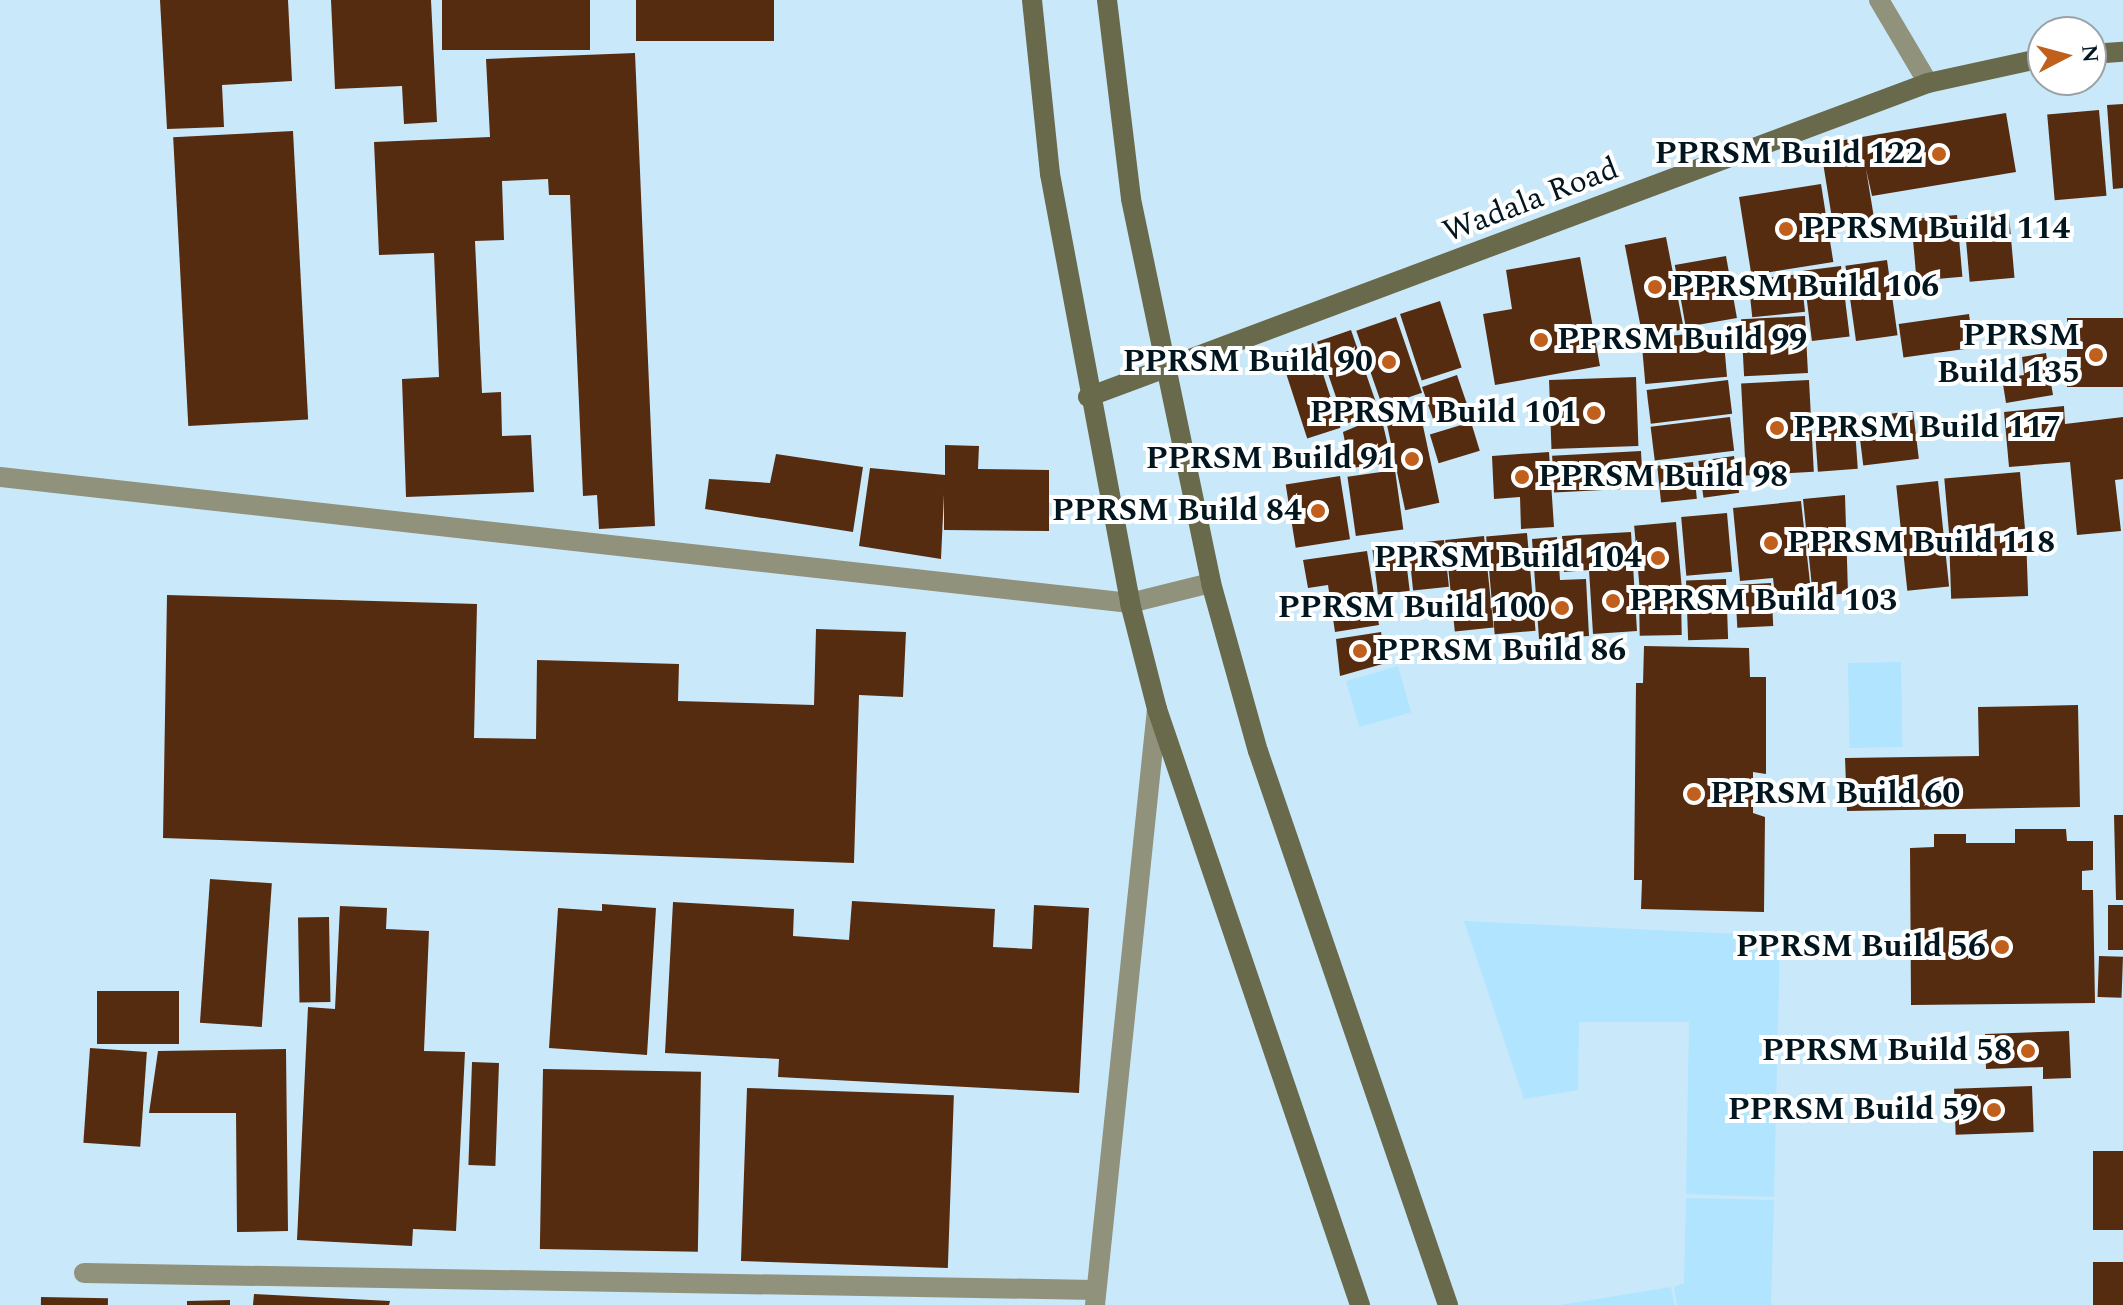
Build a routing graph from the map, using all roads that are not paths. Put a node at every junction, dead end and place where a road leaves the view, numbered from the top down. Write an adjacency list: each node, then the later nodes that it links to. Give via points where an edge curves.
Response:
1 (1032, 0): 7 (main road, via 1050,174)
2 (1107, 0): 6 (main road, via 1131,199)
3 (1879, 0): 5 (street)
4 (2027, 61): 5 (main road, Wadala Road)
5 (1928, 83): 6 (main road, Wadala Road)
6 (1165, 369): 7 (main road, Wadala Road); 9 (main road)
7 (1088, 397): 10 (main road)
8 (0, 477): 10 (street)
9 (1211, 583): 10 (street); 15 (main road, via 1258,751)
10 (1130, 603): 11 (main road)
11 (1157, 709): 13 (street); 14 (main road)
12 (84, 1273): 13 (street)
13 (1095, 1298)
14 (1360, 1305)
15 (1448, 1305)

